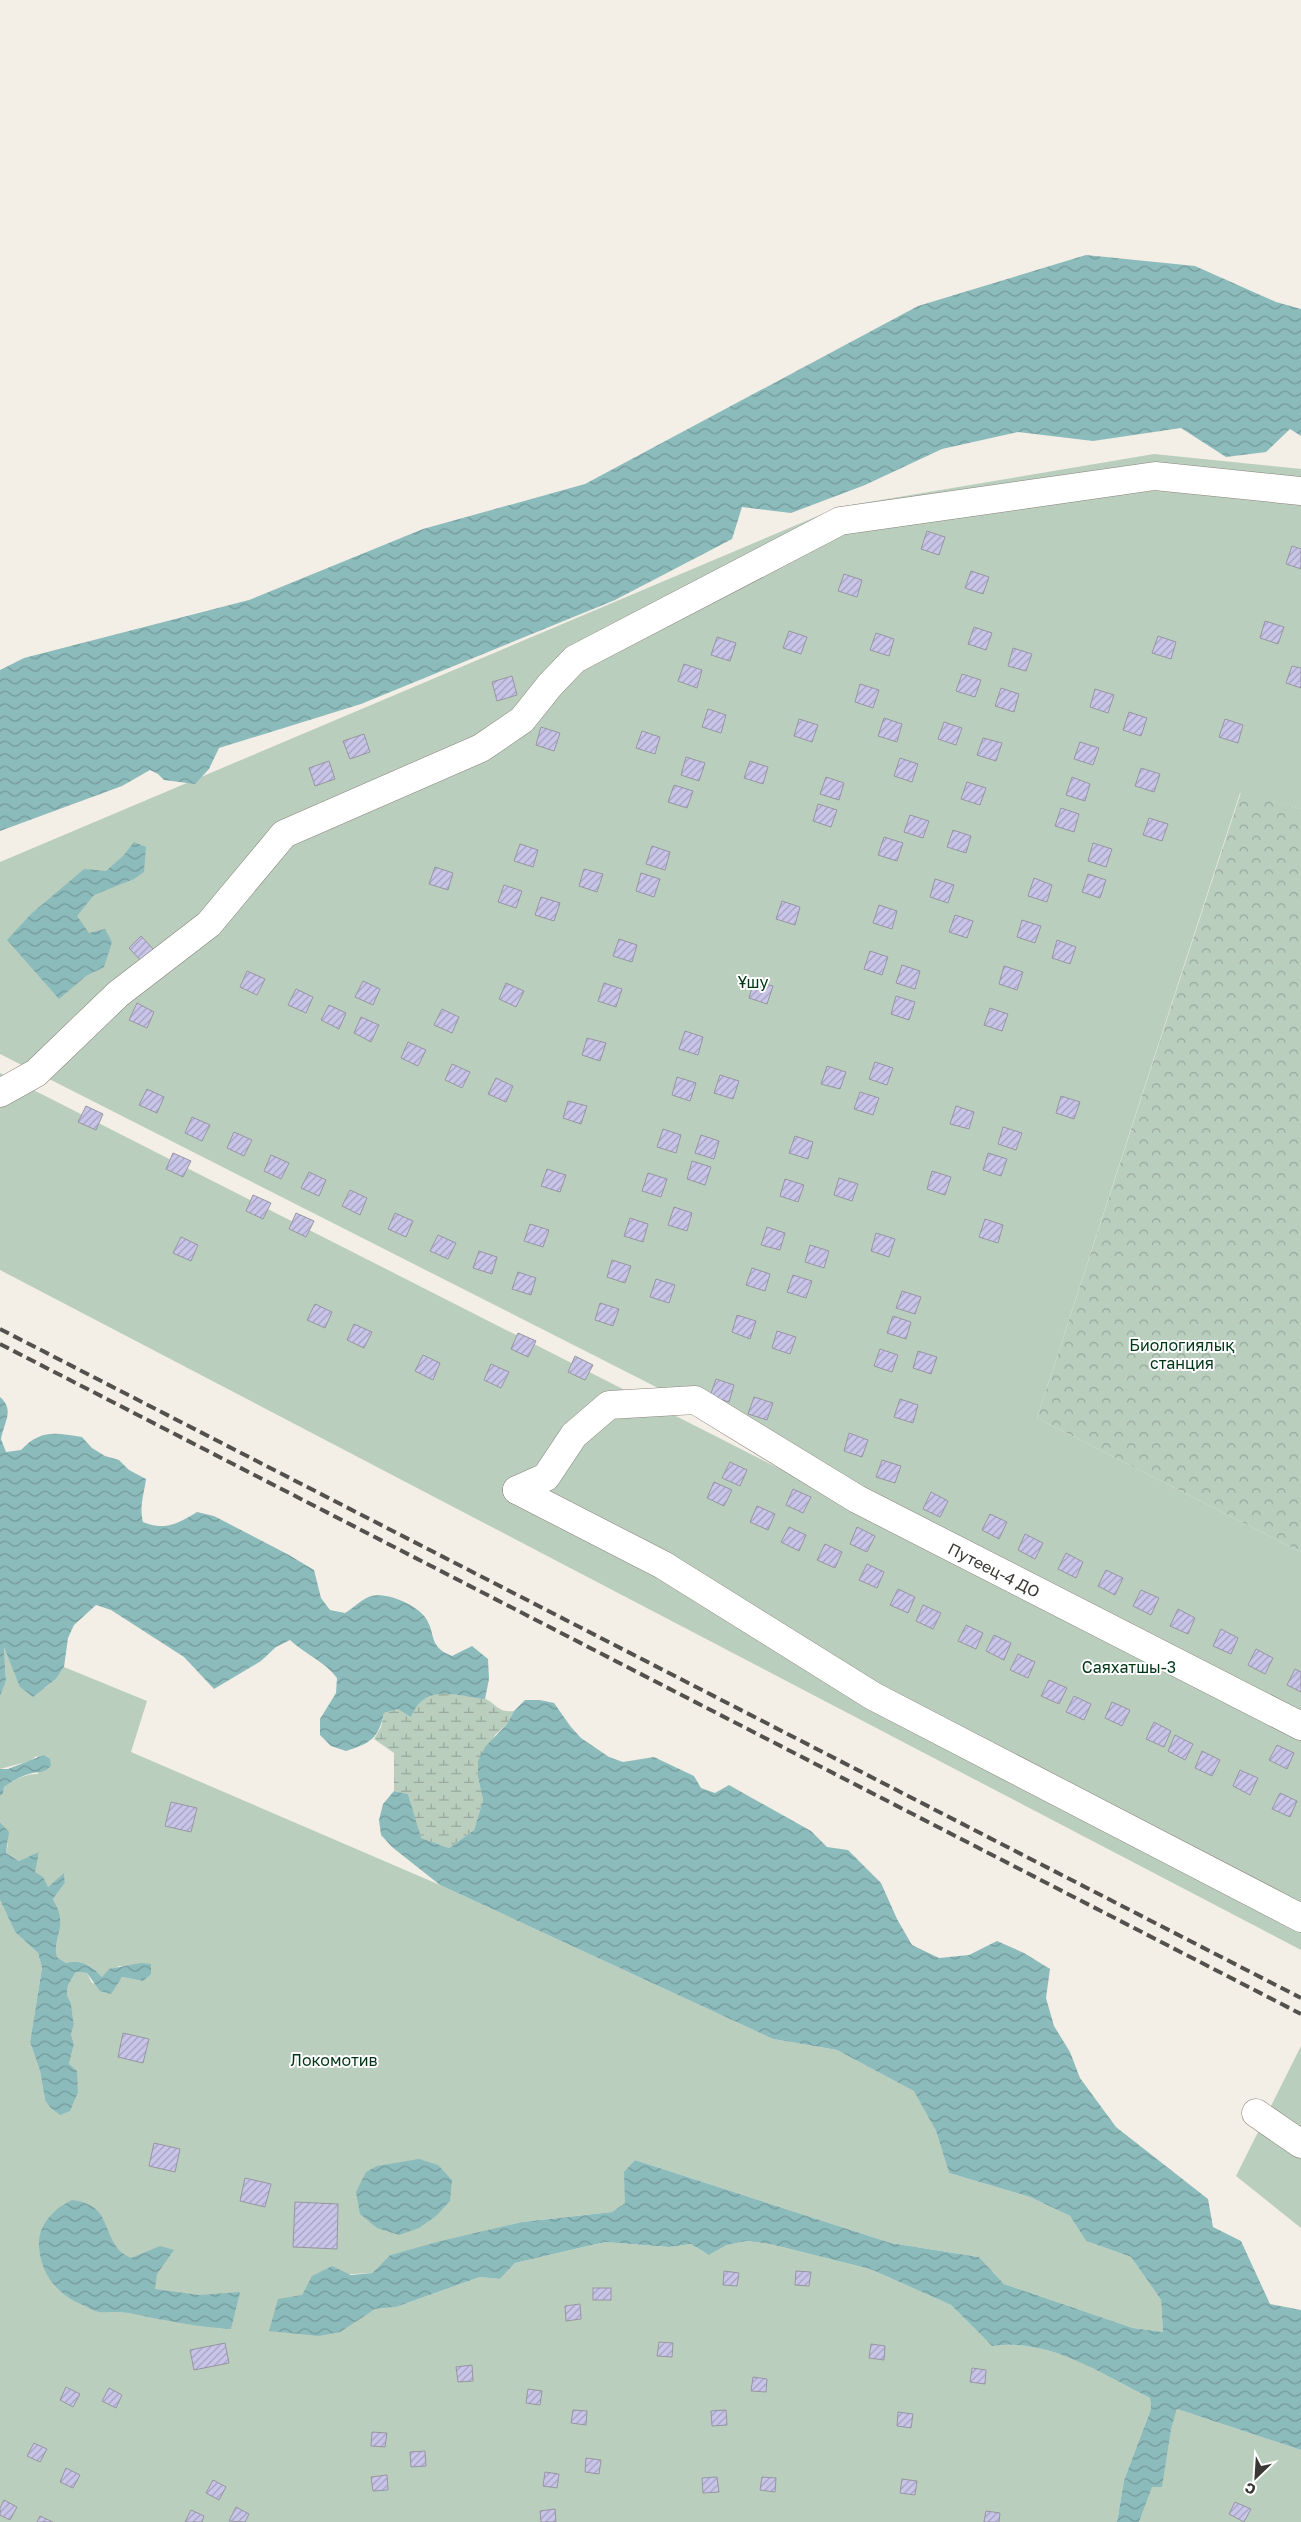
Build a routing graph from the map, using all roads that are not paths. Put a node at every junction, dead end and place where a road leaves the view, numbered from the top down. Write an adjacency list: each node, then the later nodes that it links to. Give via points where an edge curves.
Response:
1 (1301, 492): 2 (street, via 1155,476 840,521 575,659 522,720 481,748 284,834 209,924 118,994 36,1073)
2 (0, 1093)
3 (1301, 1726): 4 (street, Путеец-4 ДО, via 857,1499 695,1400 609,1405 574,1435 546,1477 517,1490 663,1565 873,1696)
4 (1301, 1918)
5 (1256, 2113): 6 (street)
6 (1301, 2144)

